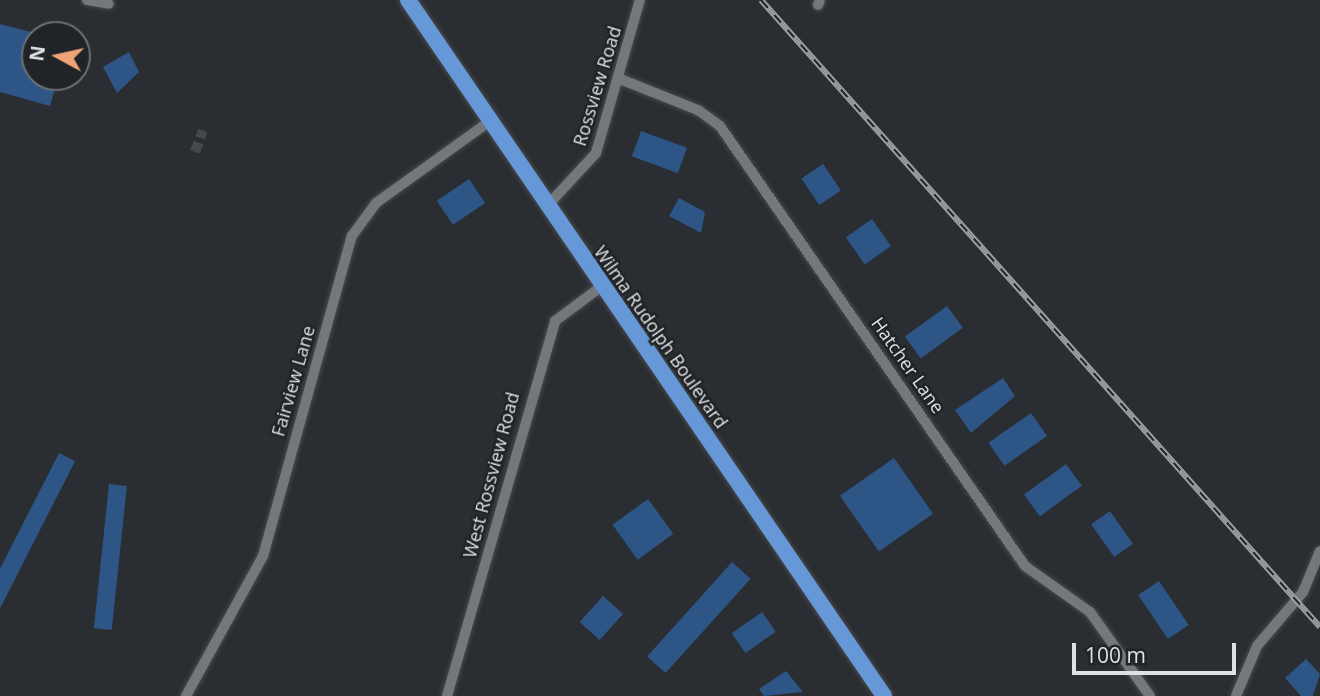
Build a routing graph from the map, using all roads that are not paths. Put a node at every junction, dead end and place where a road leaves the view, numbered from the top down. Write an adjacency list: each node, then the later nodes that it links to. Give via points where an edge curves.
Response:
1 (88, 0): 4 (street)
2 (408, 0): 6 (highway, Wilma Rudolph Boulevard)
3 (640, 0): 5 (street, Rossview Road)
4 (109, 4)
5 (620, 79): 7 (street, Rossview Road, via 587,170); 13 (street, Hatcher Lane, via 698,110 720,126 1016,553 1090,612)
6 (490, 121): 7 (highway, Wilma Rudolph Boulevard); 10 (street, Fairview Lane, via 376,203 352,236 263,556)
7 (547, 206): 8 (highway, Wilma Rudolph Boulevard)
8 (602, 286): 11 (street, West Rossview Road, via 555,321); 12 (highway, Wilma Rudolph Boulevard)
9 (1320, 551): 14 (street, via 1303,592 1257,646)
10 (186, 696)
11 (447, 696)
12 (884, 696)
13 (1150, 696)
14 (1236, 696)

